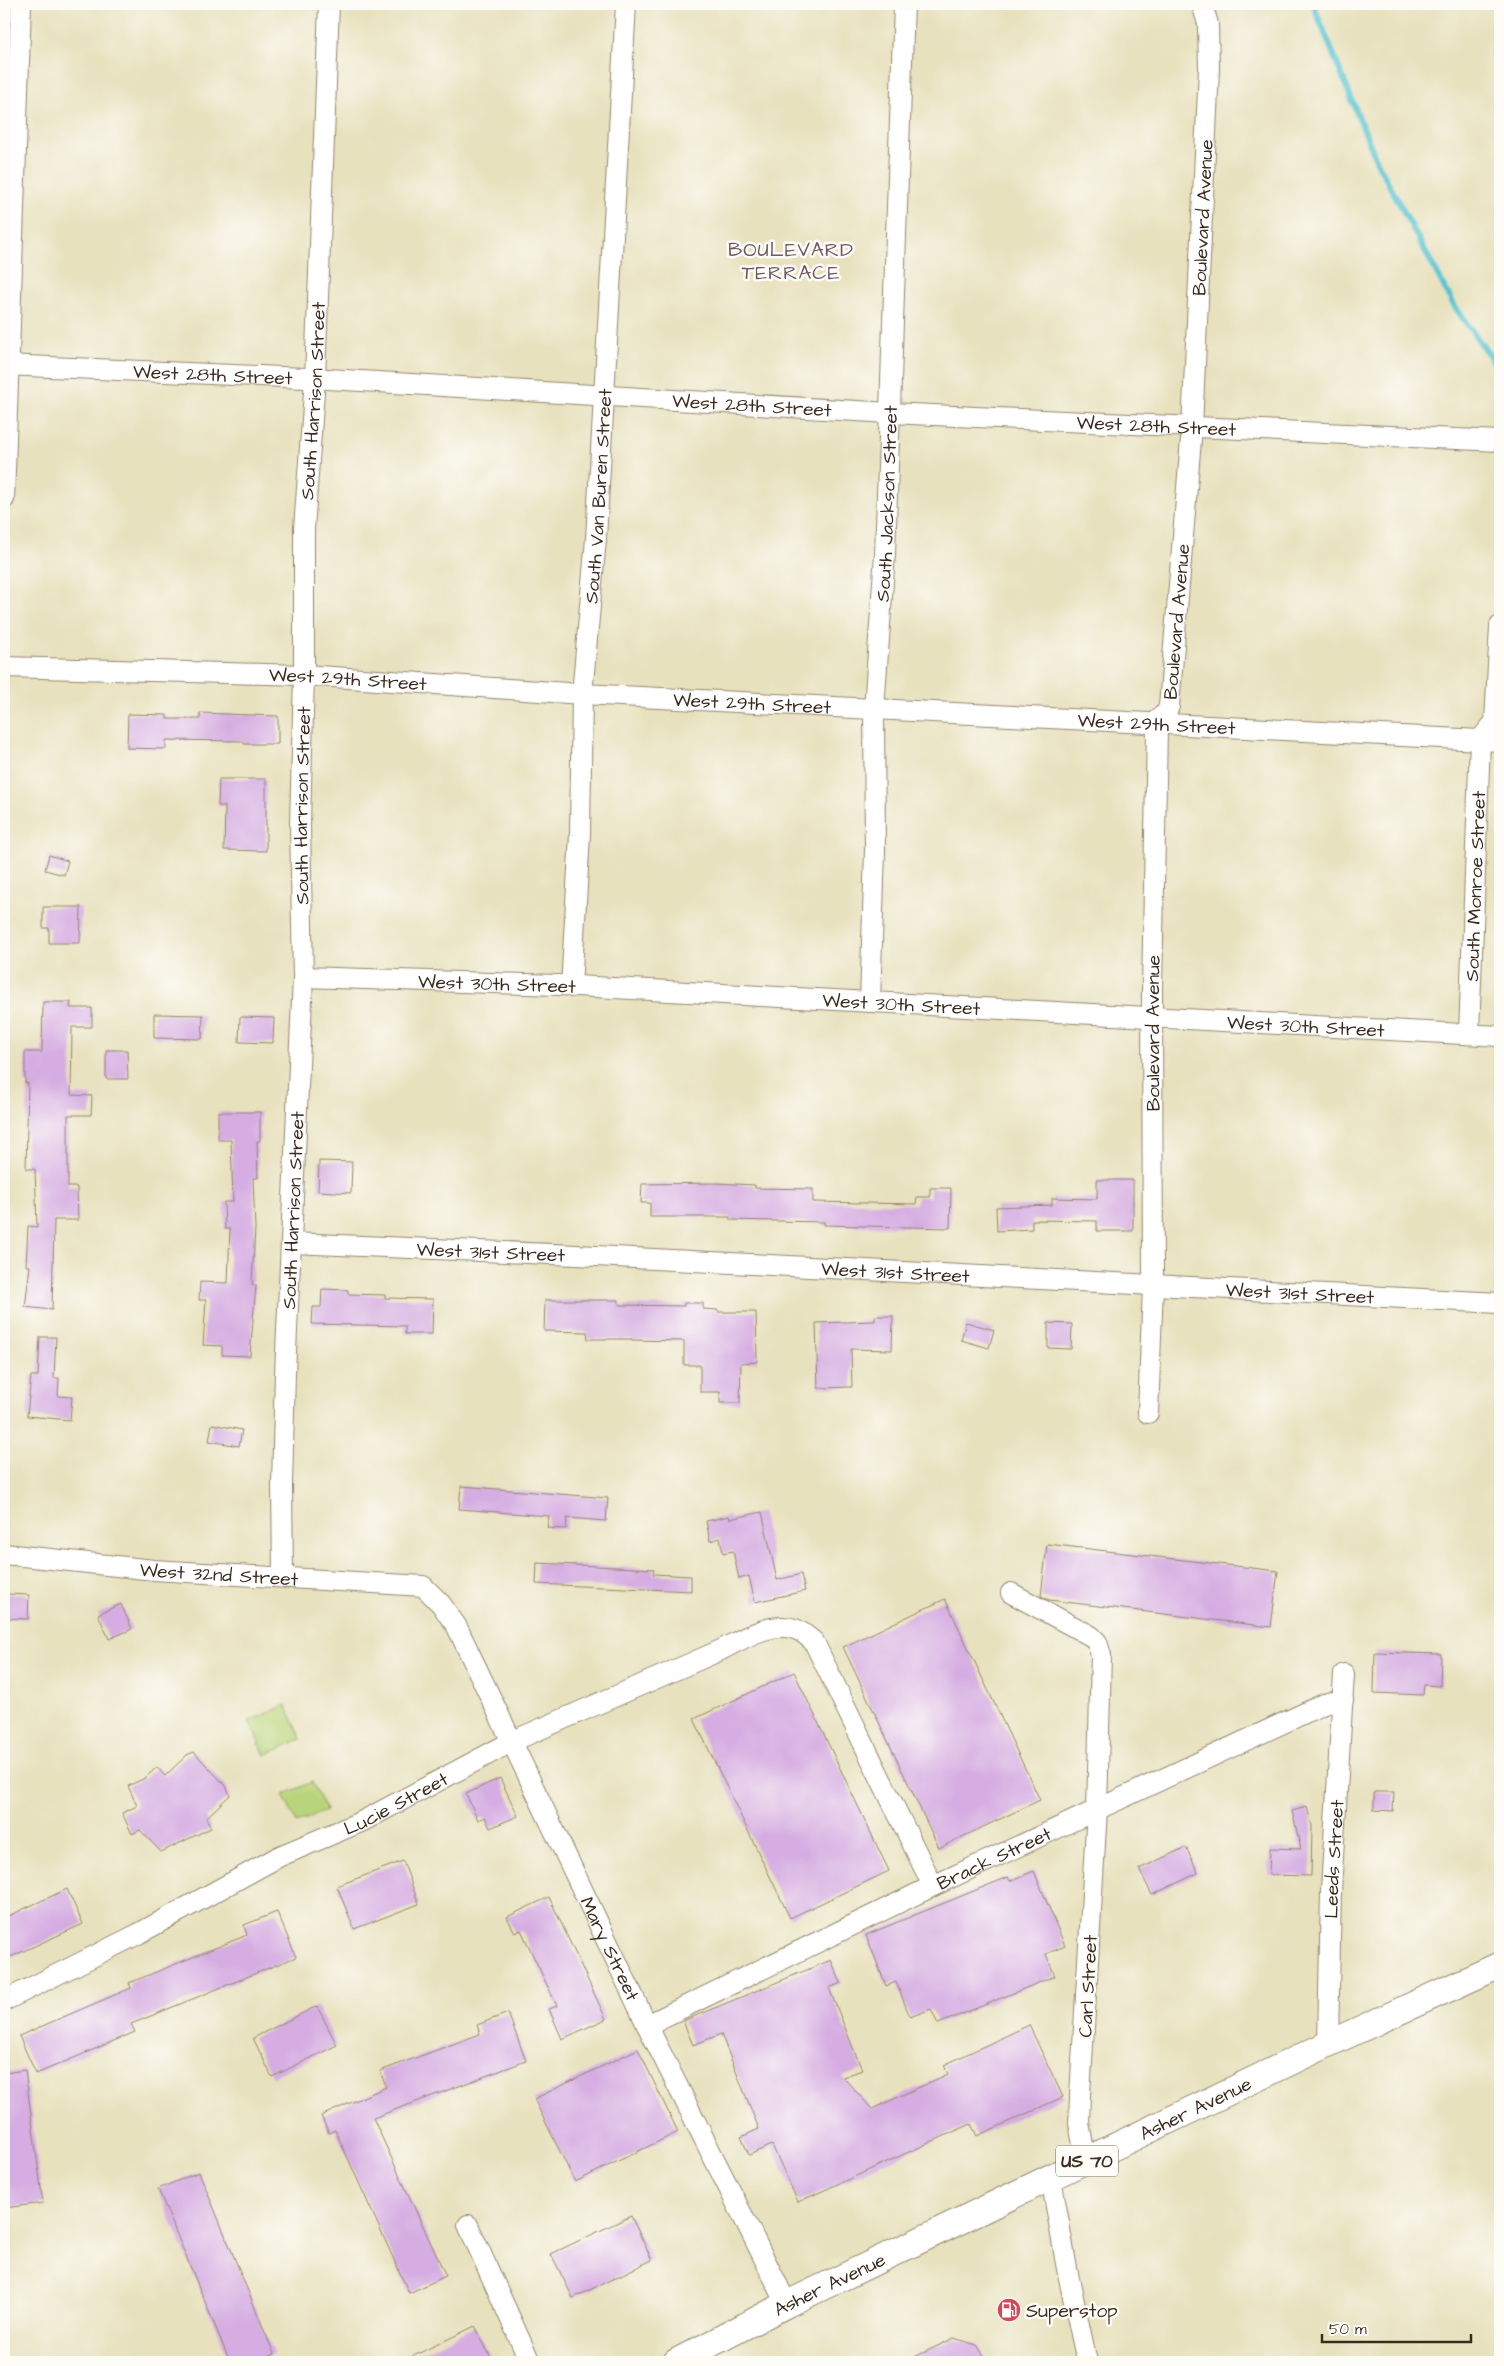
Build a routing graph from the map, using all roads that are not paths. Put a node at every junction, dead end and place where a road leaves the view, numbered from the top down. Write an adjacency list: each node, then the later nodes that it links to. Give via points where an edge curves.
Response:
1 (21, 4): 6 (street)
2 (329, 4): 8 (street, South Harrison Street)
3 (626, 4): 9 (street, South Van Buren Street)
4 (904, 4): 10 (street, South Jackson Street)
5 (1202, 4): 11 (street, Boulevard Avenue, via 1208,24 1209,69)
6 (10, 160): 7 (street)
7 (6, 365): 8 (street, West 28th Street); 13 (street)
8 (315, 379): 9 (street, West 28th Street); 16 (street, South Harrison Street, via 304,529)
9 (604, 395): 10 (street, West 28th Street); 17 (street, South Van Buren Street, via 596,539)
10 (890, 413): 11 (street, West 28th Street); 18 (street, South Jackson Street, via 885,554)
11 (1192, 427): 12 (street, West 28th Street); 19 (street, Boulevard Avenue, via 1169,706 1167,712)
12 (1500, 441)
13 (4, 499)
14 (1500, 626): 20 (street, via 1495,722)
15 (4, 667): 16 (street, West 29th Street)
16 (304, 675): 17 (street, West 29th Street); 22 (street, South Harrison Street, via 300,824)
17 (582, 694): 18 (street, West 29th Street); 23 (street, South Van Buren Street, via 580,835)
18 (874, 709): 19 (street, West 29th Street); 24 (street, South Jackson Street, via 875,851)
19 (1153, 723): 20 (street, West 29th Street); 25 (street, Boulevard Avenue, via 1156,730)
20 (1480, 740): 21 (street, West 29th Street); 26 (street, South Monroe Street)
21 (1500, 742)
22 (303, 977): 23 (street, West 30th Street); 28 (street, South Harrison Street)
23 (571, 987): 24 (street, West 30th Street)
24 (870, 1002): 25 (street, West 30th Street)
25 (1153, 1017): 26 (street, West 30th Street); 29 (street, Boulevard Avenue)
26 (1469, 1034): 27 (street, West 30th Street)
27 (1500, 1036)
28 (291, 1243): 29 (street, West 31st Street, via 567,1254); 33 (street, South Harrison Street, via 282,1484)
29 (1153, 1286): 30 (street, West 31st Street); 31 (street, Boulevard Avenue)
30 (1500, 1303)
31 (1148, 1414)
32 (4, 1554): 33 (street, West 32nd Street, via 154,1570)
33 (283, 1576): 35 (street, West 32nd Street, via 423,1586)
34 (1012, 1593): 39 (street, via 1097,1642 1101,1655)
35 (432, 1595): 38 (street, Mary Street, via 457,1627)
36 (1344, 1674): 37 (street, Leeds Street)
37 (1343, 1700): 39 (street, Brack Street, via 1324,1704); 44 (street, Leeds Street, via 1331,1890)
38 (513, 1740): 40 (street, Lucie Street, via 765,1630 783,1626 794,1628 814,1642); 42 (street, Lucie Street, via 362,1822 280,1856 138,1934); 43 (street, Mary Street)
39 (1097, 1810): 40 (street, Brack Street); 45 (street, Carl Street, via 1079,2123)
40 (933, 1886): 43 (street, Brack Street)
41 (1500, 1965): 44 (main road, Asher Avenue / US 70)
42 (4, 2001)
43 (647, 2025): 48 (street, Mary Street)
44 (1328, 2044): 45 (main road, Asher Avenue / US 70)
45 (1086, 2161): 46 (main road, Asher Avenue / US 70)
46 (1051, 2178): 48 (main road, Asher Avenue / US 70); 51 (street)
47 (468, 2226): 49 (street)
48 (787, 2304): 50 (main road, Asher Avenue / US 70)
49 (530, 2362)
50 (676, 2362)
51 (1087, 2362)

